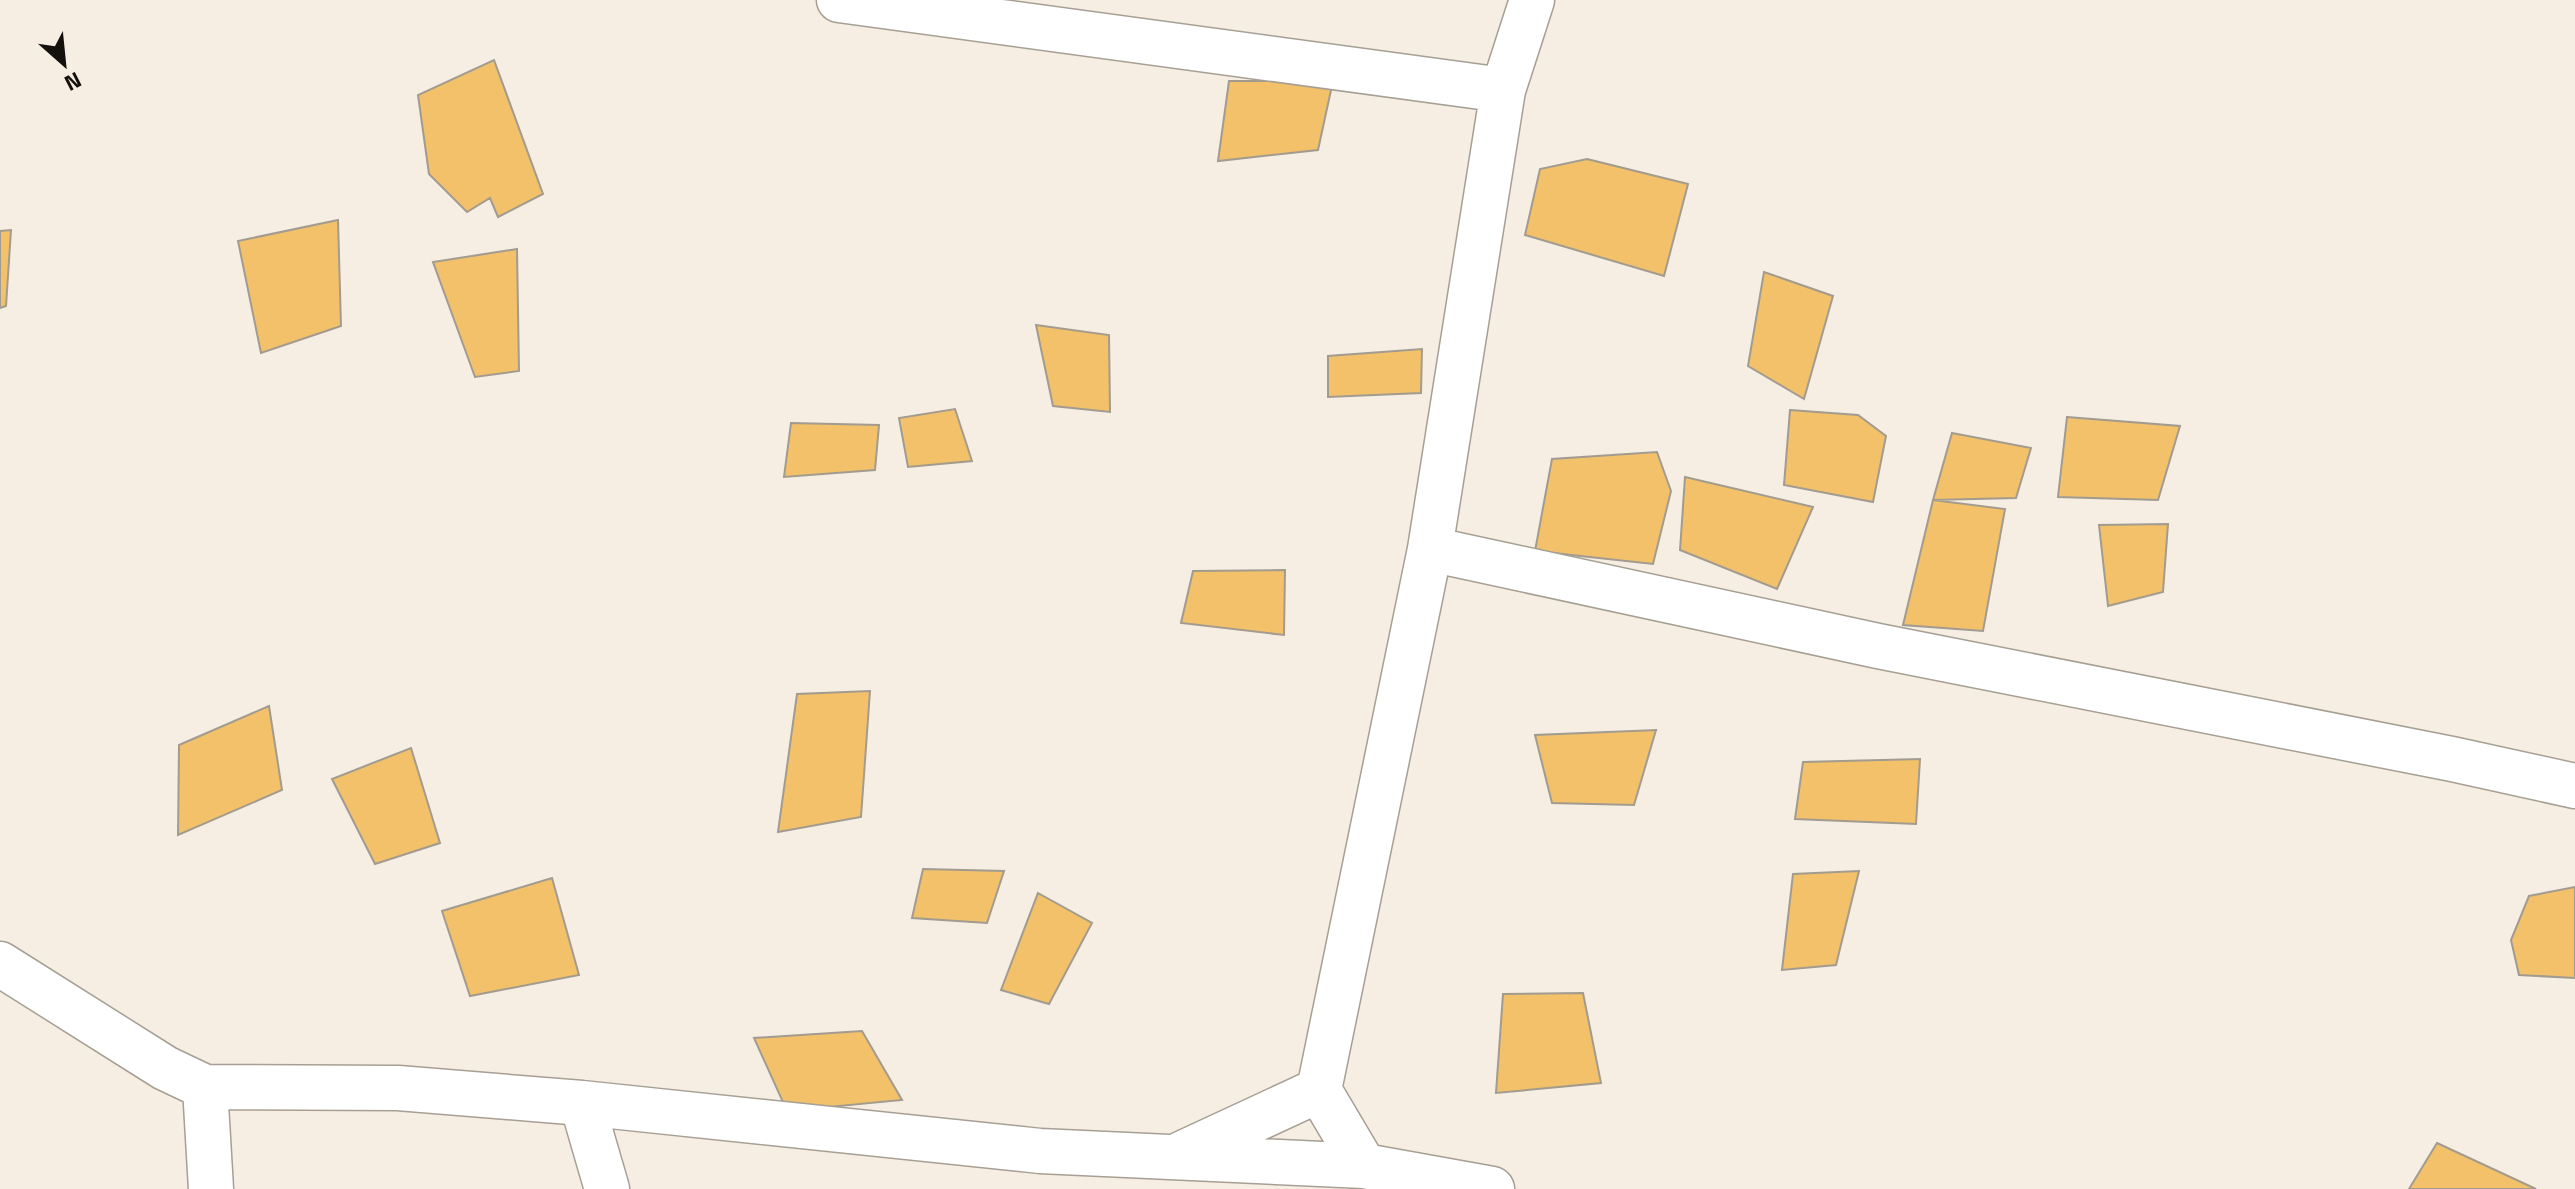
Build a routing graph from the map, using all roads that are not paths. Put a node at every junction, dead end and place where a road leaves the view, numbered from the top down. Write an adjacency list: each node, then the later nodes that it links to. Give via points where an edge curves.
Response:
1 (839, 0): 3 (street)
2 (1532, 0): 3 (street)
3 (1503, 90): 4 (street)
4 (1430, 549): 5 (street, via 1878,646); 8 (street)
5 (2575, 786)
6 (0, 964): 7 (street, via 165,1068)
7 (205, 1087): 9 (street, via 398,1088); 12 (street)
8 (1319, 1090): 10 (street); 11 (street)
9 (582, 1103): 10 (street, via 1040,1151); 13 (street)
10 (1176, 1157): 11 (street)
11 (1364, 1166): 14 (street)
12 (211, 1189)
13 (607, 1189)
14 (1492, 1189)

